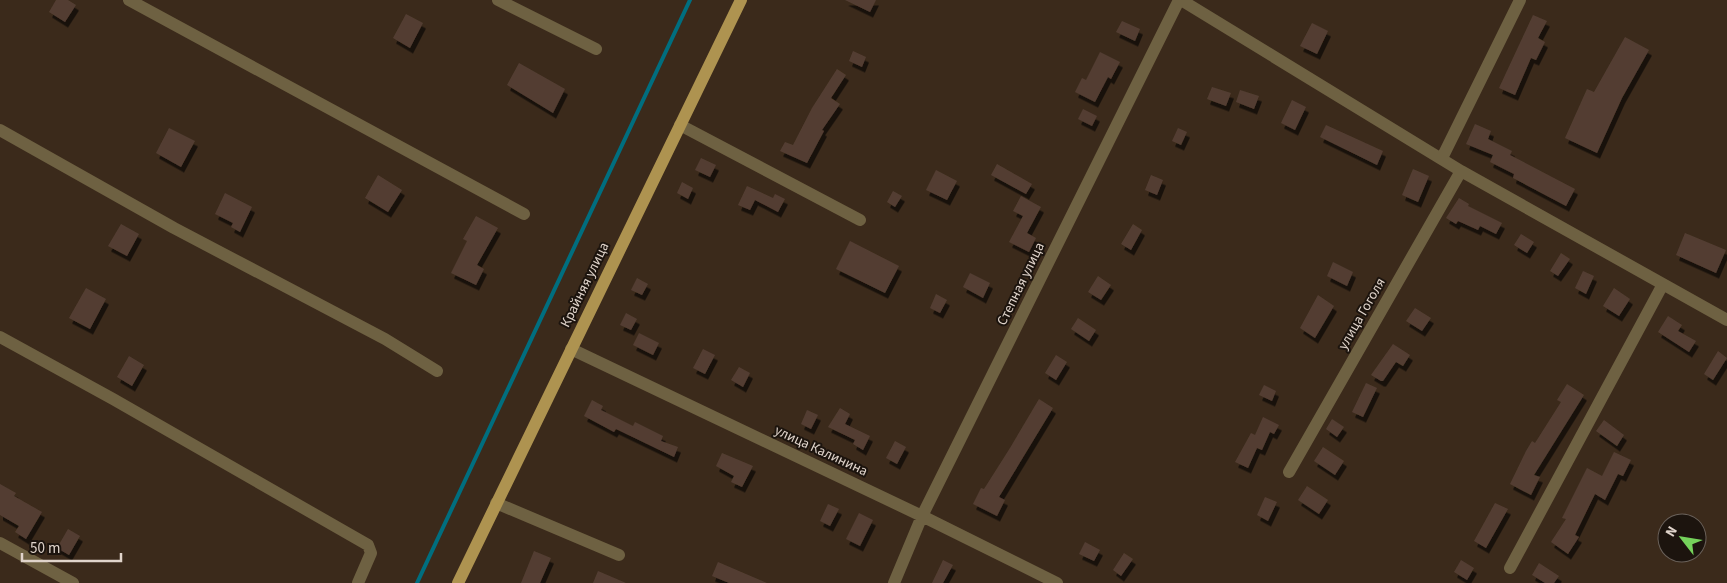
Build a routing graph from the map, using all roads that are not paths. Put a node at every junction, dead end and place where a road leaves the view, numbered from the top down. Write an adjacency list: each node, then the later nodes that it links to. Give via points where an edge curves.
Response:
1 (129, 0): 11 (street)
2 (498, 0): 6 (street)
3 (741, 0): 7 (main road, Крайняя улица)
4 (1180, 0): 9 (street); 20 (street, Степная улица)
5 (1520, 0): 9 (street)
6 (596, 49)
7 (680, 124): 12 (street); 16 (main road, Крайняя улица)
8 (0, 130): 17 (street, via 174,228 385,339)
9 (1442, 158): 10 (street)
10 (1461, 171): 13 (street); 18 (street, улица Гоголя)
11 (524, 214)
12 (860, 220)
13 (1662, 286): 14 (street); 23 (street)
14 (1727, 320)
15 (0, 337): 25 (street, via 368,545 371,553)
16 (571, 349): 19 (main road, Крайняя улица); 20 (street, улица Калинина)
17 (437, 371)
18 (1289, 472)
19 (496, 502): 22 (street); 26 (main road, Крайняя улица)
20 (922, 516): 27 (street, Степная улица); 28 (street, улица Калинина)
21 (0, 543): 24 (street)
22 (619, 555)
23 (1510, 568)
24 (73, 583)
25 (358, 583)
26 (458, 583)
27 (894, 583)
28 (1057, 583)

